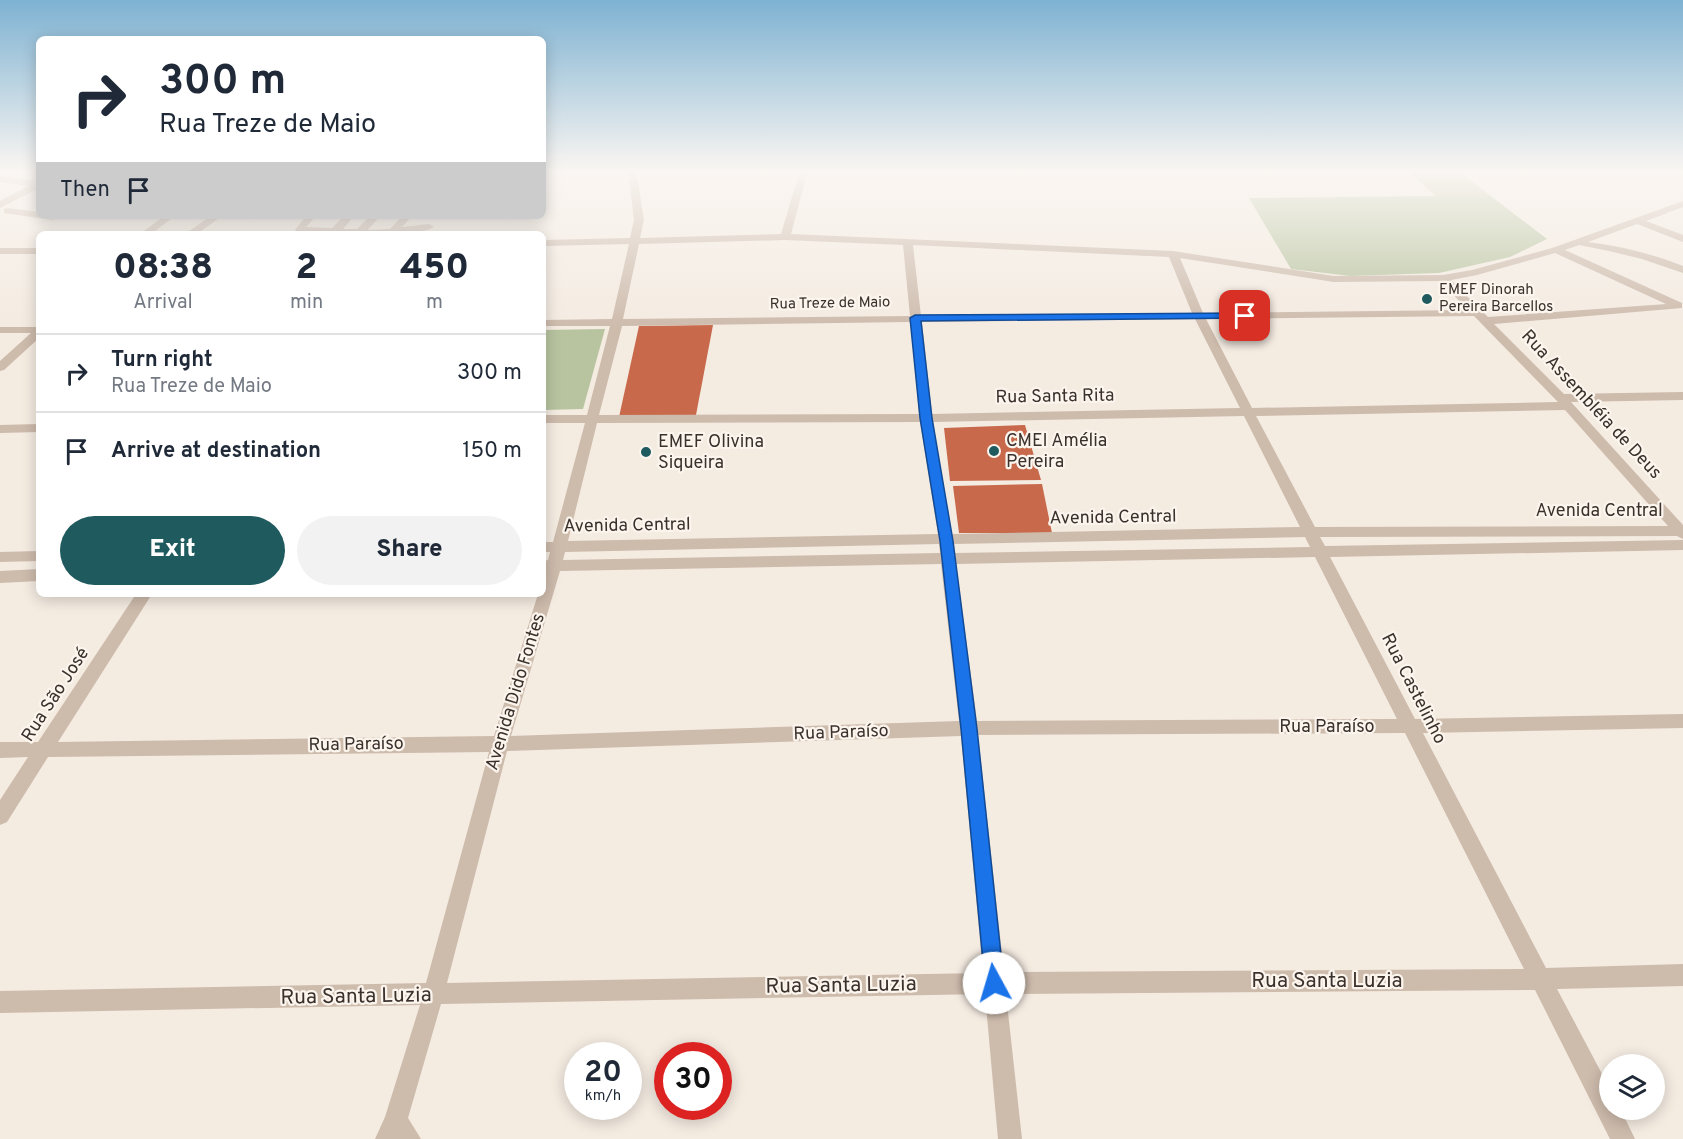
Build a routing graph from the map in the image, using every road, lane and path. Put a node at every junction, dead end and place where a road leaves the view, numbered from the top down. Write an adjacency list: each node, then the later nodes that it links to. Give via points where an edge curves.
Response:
1 (304, 223): 8 (street, via 300,230)
2 (432, 223): 7 (street)
3 (637, 223): 13 (street, Avenida Dido Fontes)
4 (789, 223): 11 (street)
5 (1633, 223): 16 (street)
6 (1644, 223): 12 (street)
7 (429, 227): 9 (street); 10 (street)
8 (317, 231)
9 (400, 231)
10 (422, 231)
11 (785, 237): 13 (street); 14 (street)
12 (1683, 239)
13 (635, 242): 15 (street); 27 (street, Avenida Dido Fontes)
14 (908, 242): 20 (street); 26 (street)
15 (546, 243)
16 (1577, 243): 17 (street); 21 (street, via 1628,250)
17 (1556, 250): 22 (street); 23 (street)
18 (36, 251): 19 (street)
19 (0, 252)
20 (1173, 254): 22 (street, via 1322,278); 24 (street, Rua Castelinho)
21 (1683, 270)
22 (1443, 278): 25 (street, Rua Assembléia de Deus)
23 (1681, 307): 25 (street, Rua Treze de Maio)
24 (1198, 317): 25 (street, Rua Treze de Maio); 26 (street, Rua Treze de Maio); 35 (street, Rua Castelinho)
25 (1481, 317): 34 (street, Rua Assembléia de Deus)
26 (915, 318): 27 (street, Rua Treze de Maio); 37 (street)
27 (617, 322): 28 (street, Rua Treze de Maio); 36 (street, Avenida Dido Fontes)
28 (546, 323)
29 (0, 330): 30 (street)
30 (36, 331)
31 (36, 334): 32 (street)
32 (0, 367)
33 (1683, 396): 34 (street, Rua Santa Rita)
34 (1564, 402): 35 (street, Rua Santa Rita); 42 (street, Rua Assembléia de Deus)
35 (1247, 411): 37 (street, Rua Santa Rita); 41 (street, Rua Castelinho)
36 (593, 418): 37 (street, Rua Santa Rita); 38 (street, Rua Santa Rita); 44 (street, Avenida Dido Fontes)
37 (926, 418): 43 (street)
38 (546, 419)
39 (0, 429): 40 (street)
40 (36, 429)
41 (1310, 532): 42 (street, Avenida Central); 43 (street, Avenida Central); 45 (street, Rua Castelinho)
42 (1682, 535): 45 (street, Avenida Central)
43 (946, 541): 44 (street, Avenida Central); 48 (street)
44 (551, 547): 49 (street, Avenida Dido Fontes)
45 (1320, 551): 48 (street, Avenida Central); 55 (street, Rua Castelinho)
46 (36, 556): 47 (street)
47 (0, 557)
48 (948, 558): 49 (street, Avenida Central); 56 (street)
49 (548, 566)
50 (36, 575): 51 (street)
51 (0, 577)
52 (142, 597): 58 (street, Rua São José)
53 (540, 597): 57 (street, Avenida Dido Fontes)
54 (1683, 722): 55 (street, Rua Paraíso)
55 (1411, 726): 56 (street, Rua Paraíso); 62 (street, Rua Castelinho)
56 (969, 729): 57 (street, Rua Paraíso); 63 (street)
57 (500, 744): 58 (street, Rua Paraíso); 64 (street, Avenida Dido Fontes)
58 (45, 748): 59 (street, Rua Paraíso); 60 (street, Rua São José)
59 (0, 750)
60 (0, 816)
61 (1683, 975): 62 (street, Rua Santa Luzia)
62 (1541, 979): 63 (street, Rua Santa Luzia); 68 (street, Rua Castelinho)
63 (994, 983): 64 (street, Rua Santa Luzia); 67 (street)
64 (433, 996): 65 (street, Rua Santa Luzia); 66 (street, Avenida Dido Fontes)
65 (0, 1002)
66 (397, 1133)
67 (1010, 1139)
68 (1623, 1139)

